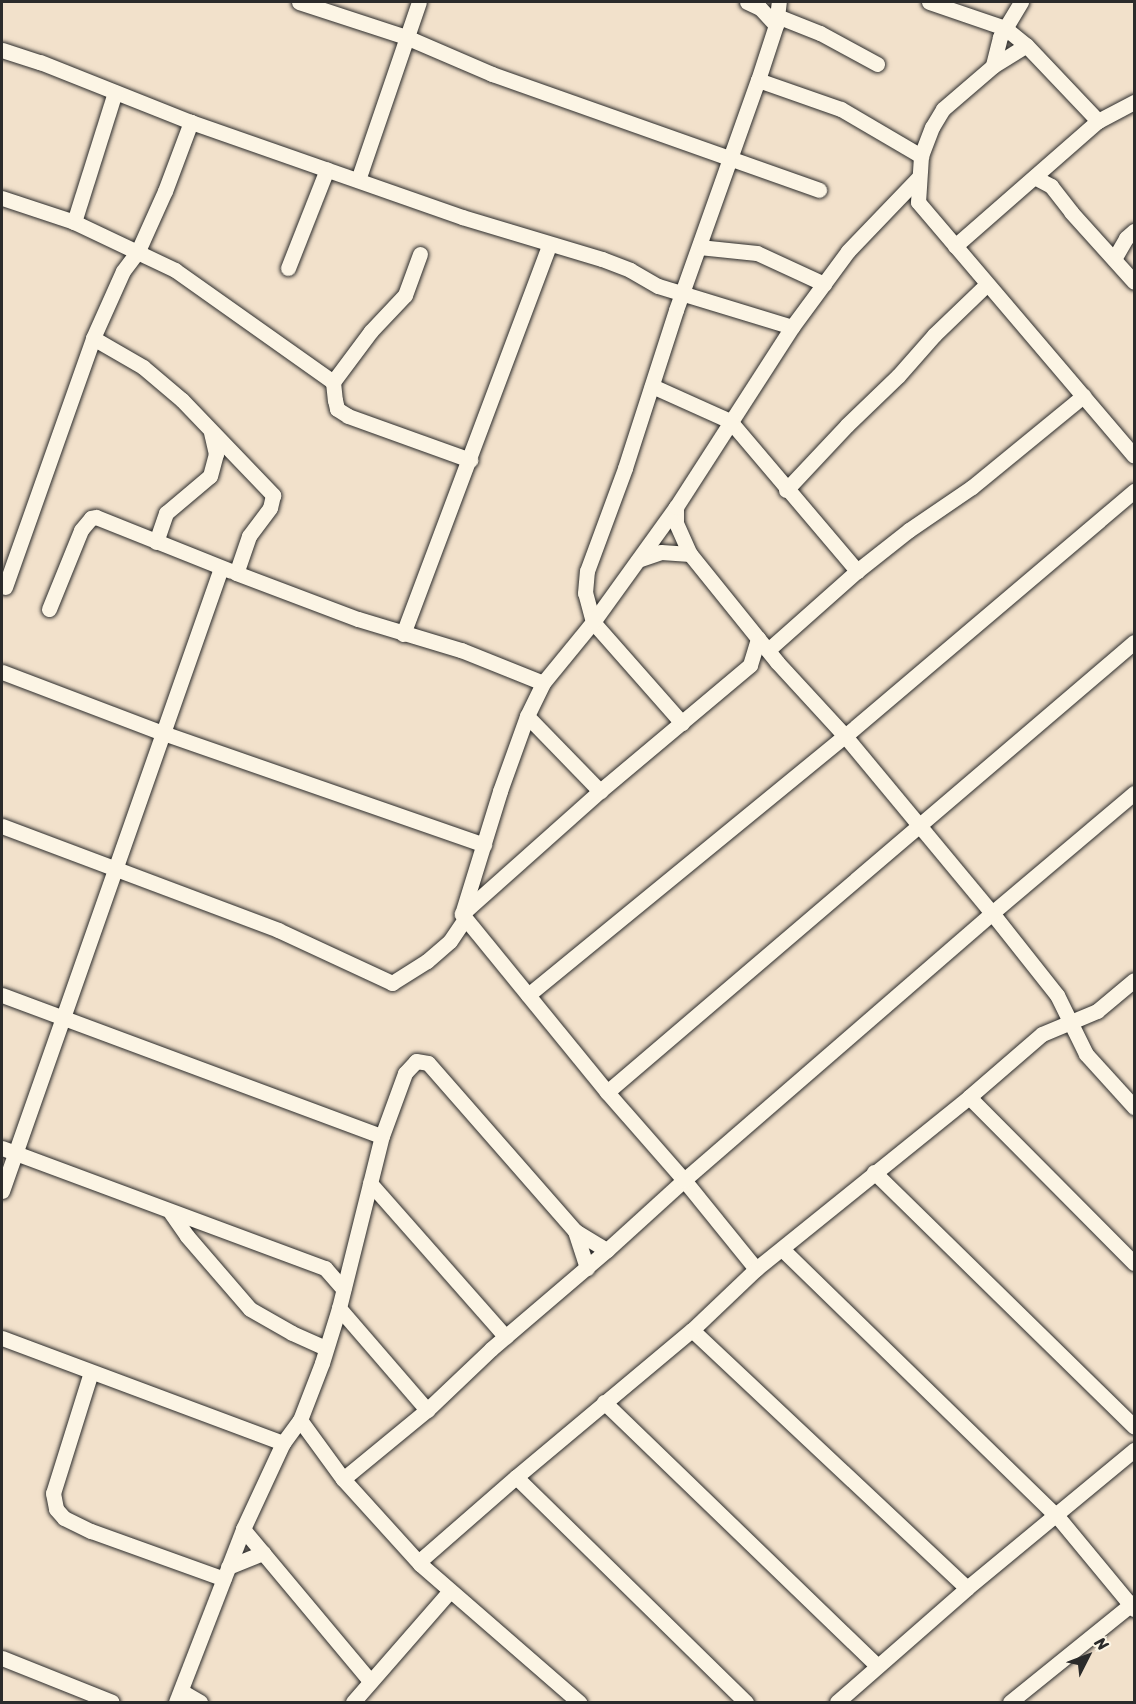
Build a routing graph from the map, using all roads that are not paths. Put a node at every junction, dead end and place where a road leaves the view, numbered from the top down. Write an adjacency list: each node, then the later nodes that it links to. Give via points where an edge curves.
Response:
1 (299, 2): 8 (street)
2 (419, 2): 8 (street)
3 (929, 2): 7 (street)
4 (1022, 2): 7 (street)
5 (753, 5): 6 (street)
6 (778, 11): 11 (street); 13 (street)
7 (1005, 28): 9 (street); 12 (street)
8 (406, 37): 19 (street, via 492,74); 24 (street)
9 (1026, 45): 12 (street); 16 (street)
10 (2, 50): 14 (street)
11 (877, 64)
12 (993, 66): 18 (street, via 943,109 925,140)
13 (758, 80): 18 (street, via 841,109); 19 (street)
14 (115, 92): 17 (street); 30 (street)
15 (1134, 102): 16 (street)
16 (1098, 121): 20 (street)
17 (191, 122): 21 (street); 37 (street)
18 (921, 156): 22 (street)
19 (728, 158): 26 (street); 36 (street)
20 (1050, 166): 23 (street); 25 (street)
21 (327, 169): 24 (street); 40 (street)
22 (918, 178): 28 (street); 29 (street)
23 (1036, 178): 25 (street); 35 (street)
24 (358, 180): 33 (street)
25 (1051, 186): 34 (street)
26 (819, 190)
27 (2, 198): 30 (street)
28 (897, 200): 29 (street); 43 (street, via 848,251)
29 (918, 202): 35 (street)
30 (74, 222): 32 (street)
31 (1130, 234): 34 (street); 39 (street)
32 (111, 240): 37 (street); 41 (street)
33 (549, 245): 45 (street, via 602,259); 54 (street)
34 (1102, 245): 39 (street)
35 (955, 246): 44 (street)
36 (699, 247): 43 (street, via 757,253); 45 (street)
37 (138, 251): 41 (street); 48 (street, via 175,270)
38 (420, 254): 48 (street, via 405,295 371,331)
39 (1114, 259): 42 (street)
40 (288, 268)
41 (123, 271): 47 (street)
42 (1134, 282)
43 (824, 284): 46 (street)
44 (986, 285): 50 (street); 55 (street)
45 (683, 294): 46 (street); 49 (street)
46 (792, 327): 51 (street)
47 (93, 338): 52 (street, via 143,367 182,400); 64 (street)
48 (333, 382): 54 (street, via 337,409 348,416)
49 (652, 386): 51 (street); 66 (street, via 587,572 585,593)
50 (1083, 396): 53 (street); 62 (street, via 972,487)
51 (730, 421): 55 (street); 57 (street)
52 (211, 433): 58 (street, via 216,454 210,476 166,513); 63 (street, via 273,495 270,508 249,536)
53 (1134, 456)
54 (470, 460): 67 (street)
55 (786, 489): 62 (street)
56 (1134, 491): 77 (street)
57 (676, 507): 59 (street, via 676,523); 60 (street)
58 (156, 542): 61 (street); 65 (street, via 91,518 81,530)
59 (690, 554): 60 (street, via 662,552); 68 (street)
60 (637, 561): 66 (street)
61 (221, 568): 63 (street); 76 (street)
62 (857, 571): 70 (street)
63 (236, 573): 67 (street)
64 (5, 587)
65 (50, 609)
66 (592, 622): 73 (street); 75 (street)
67 (404, 634): 73 (street, via 461,650)
68 (758, 638): 70 (street); 71 (street)
69 (1134, 642): 80 (street)
70 (772, 656): 71 (street); 77 (street)
71 (750, 665): 75 (street)
72 (2, 672): 76 (street)
73 (543, 683): 74 (street)
74 (527, 716): 78 (street); 82 (street)
75 (682, 723): 78 (street)
76 (163, 733): 82 (street); 83 (street)
77 (845, 736): 80 (street); 88 (street)
78 (600, 791): 85 (street)
79 (1134, 794): 84 (street)
80 (919, 825): 84 (street); 91 (street)
81 (2, 826): 83 (street)
82 (484, 845): 85 (street)
83 (115, 868): 85 (street, via 278,930 392,983 450,941); 89 (street)
84 (992, 913): 90 (street, via 1057,995); 97 (street)
85 (464, 916): 88 (street)
86 (1134, 980): 90 (street, via 1098,1011)
87 (2, 995): 89 (street)
88 (528, 995): 91 (street)
89 (61, 1019): 94 (street, via 160,1052); 95 (street)
90 (1070, 1022): 92 (street, via 1042,1034); 93 (street, via 1086,1054)
91 (607, 1092): 97 (street)
92 (969, 1097): 96 (street); 105 (street)
93 (1134, 1107)
94 (382, 1137): 98 (street); 101 (street, via 405,1073 422,1060)
95 (9, 1150): 99 (street); 100 (street)
96 (874, 1172): 102 (street); 119 (street)
97 (684, 1180): 103 (street); 108 (street)
98 (370, 1183): 104 (street); 112 (street)
99 (2, 1191)
100 (171, 1213): 106 (street); 114 (street, via 250,1309)
101 (575, 1231): 103 (street); 107 (street)
102 (782, 1249): 108 (street); 124 (street)
103 (607, 1250): 107 (street)
104 (351, 1259): 106 (street); 109 (street)
105 (1134, 1263)
106 (325, 1268): 109 (street)
107 (586, 1268): 112 (street)
108 (756, 1269): 111 (street)
109 (343, 1289): 110 (street)
110 (339, 1308): 114 (street); 117 (street)
111 (692, 1330): 116 (street); 129 (street)
112 (506, 1337): 117 (street)
113 (2, 1338): 115 (street)
114 (326, 1348): 118 (street)
115 (91, 1372): 120 (street); 128 (street, via 56,1484 56,1509 64,1518 91,1531)
116 (604, 1402): 122 (street); 133 (street)
117 (427, 1410): 123 (street)
118 (300, 1420): 120 (street); 123 (street)
119 (1134, 1427)
120 (283, 1443): 125 (street)
121 (1134, 1450): 124 (street)
122 (516, 1477): 127 (street, via 423,1557); 140 (street)
123 (343, 1479): 127 (street)
124 (1056, 1516): 129 (street); 131 (street)
125 (243, 1529): 126 (street); 128 (street)
126 (263, 1554): 128 (street); 134 (street)
127 (420, 1564): 130 (street)
128 (226, 1573): 135 (street)
129 (967, 1588): 133 (street)
130 (450, 1591): 134 (street); 136 (street)
131 (1133, 1605): 142 (street)
132 (2, 1658): 137 (street)
133 (877, 1666): 141 (street)
134 (370, 1681): 139 (street)
135 (179, 1696): 138 (street)
136 (570, 1700)
137 (112, 1702)
138 (200, 1702)
139 (353, 1702)
140 (746, 1702)
141 (837, 1702)
142 (1010, 1702)

